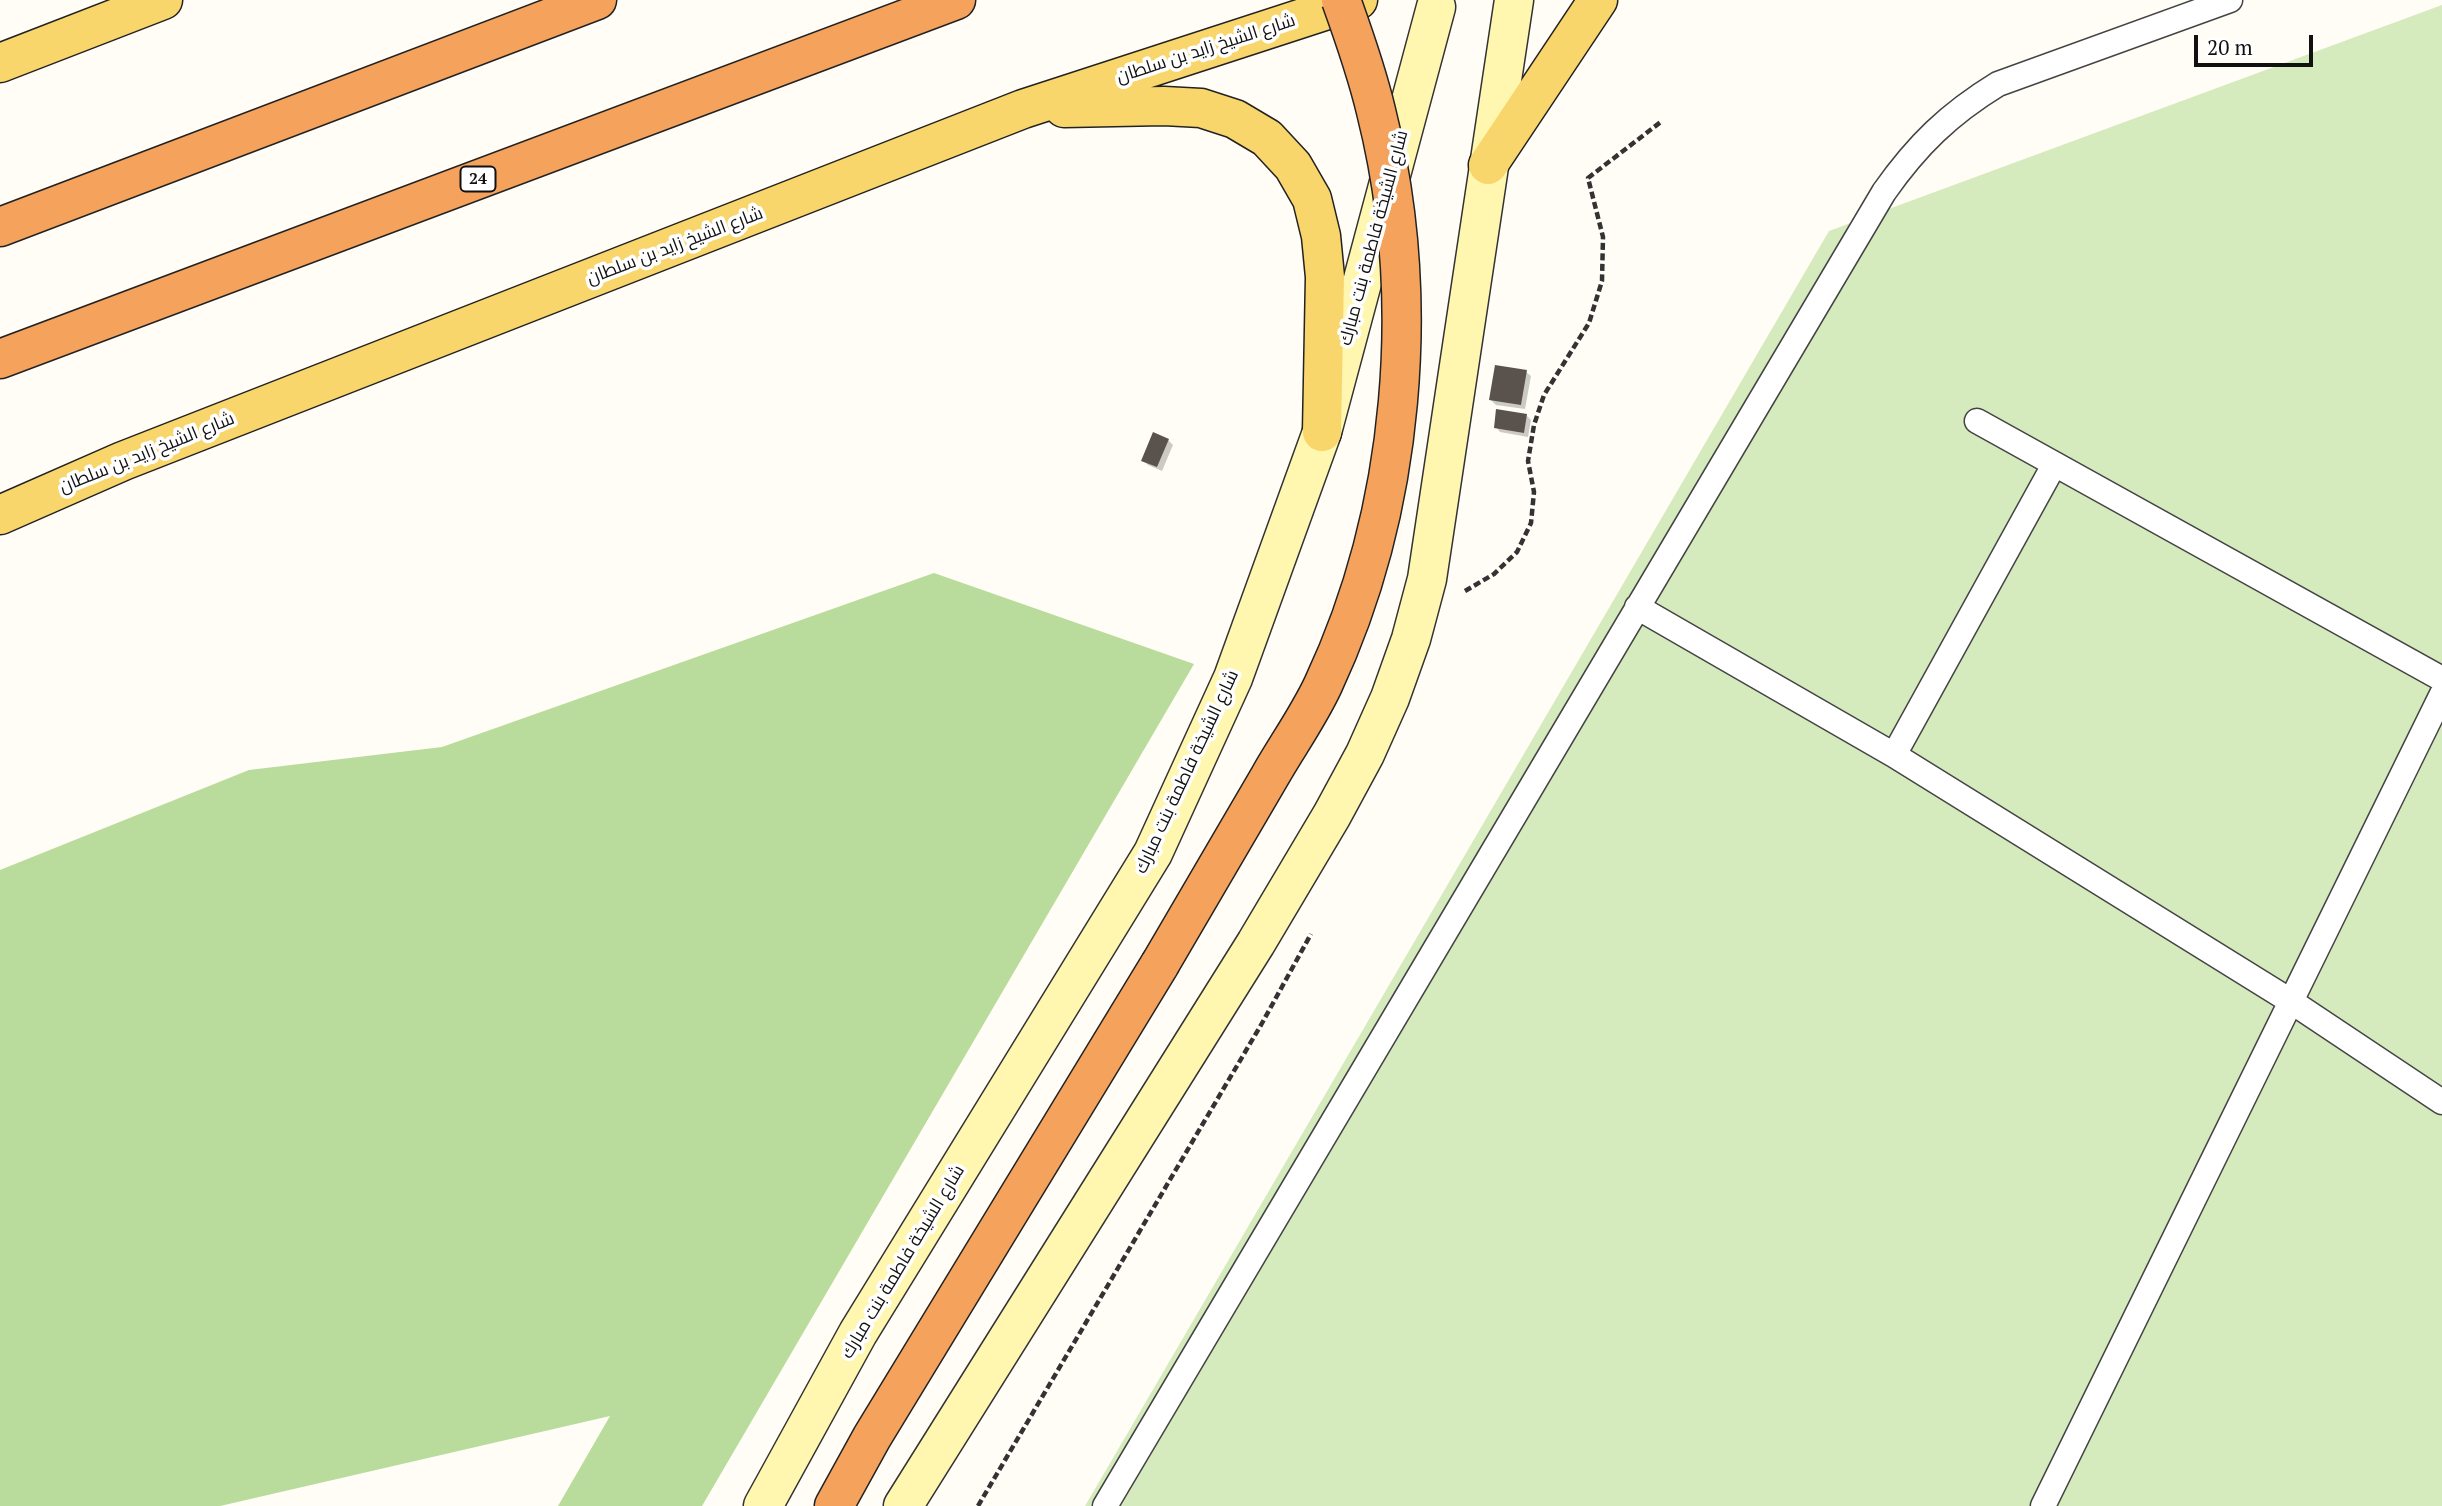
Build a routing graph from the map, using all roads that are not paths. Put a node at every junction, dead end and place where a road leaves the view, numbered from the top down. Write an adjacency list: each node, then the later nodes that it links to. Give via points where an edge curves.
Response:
1 (163, 0): 12 (main road)
2 (597, 0): 15 (highway)
3 (956, 0): 16 (highway, 24)
4 (1281, 0): 11 (main road)
5 (1340, 0): 28 (highway, bridge, via 1358,47 1390,178 1401,312 1393,440 1382,503 1355,603 1322,687)
6 (1358, 0): 11 (main road, شارع الشيخ زايد بن سلطان)
7 (1514, 0): 14 (street)
8 (1598, 0): 14 (main road)
9 (2231, 0): 21 (lane, via 1998,84 1934,130 1884,192)
10 (1436, 7): 18 (street, شارع الشيخة فاطمة بنت مبارك)
11 (1245, 36): 13 (main road, شارع الشيخ زايد بن سلطان)
12 (0, 63)
13 (1023, 109): 18 (main road, via 1201,108 1235,119 1267,138 1293,166 1312,199 1321,236 1325,276); 20 (main road, شارع الشيخ زايد بن سلطان, via 123,461)
14 (1488, 164): 29 (street, via 1427,579 1390,698 1332,816 1256,943)
15 (0, 227)
16 (0, 359)
17 (1977, 421): 19 (lane)
18 (1322, 432): 27 (street, شارع الشيخة فاطمة بنت مبارك, via 1233,678 1153,853 858,1333)
19 (2054, 465): 22 (lane); 24 (lane)
20 (0, 514)
21 (1637, 607): 24 (lane); 30 (lane)
22 (2442, 679)
23 (2442, 694): 25 (lane)
24 (1894, 755): 25 (lane)
25 (2291, 1002): 26 (lane); 31 (lane)
26 (2442, 1102)
27 (763, 1506)
28 (834, 1506)
29 (903, 1506)
30 (1105, 1506)
31 (2043, 1506)

